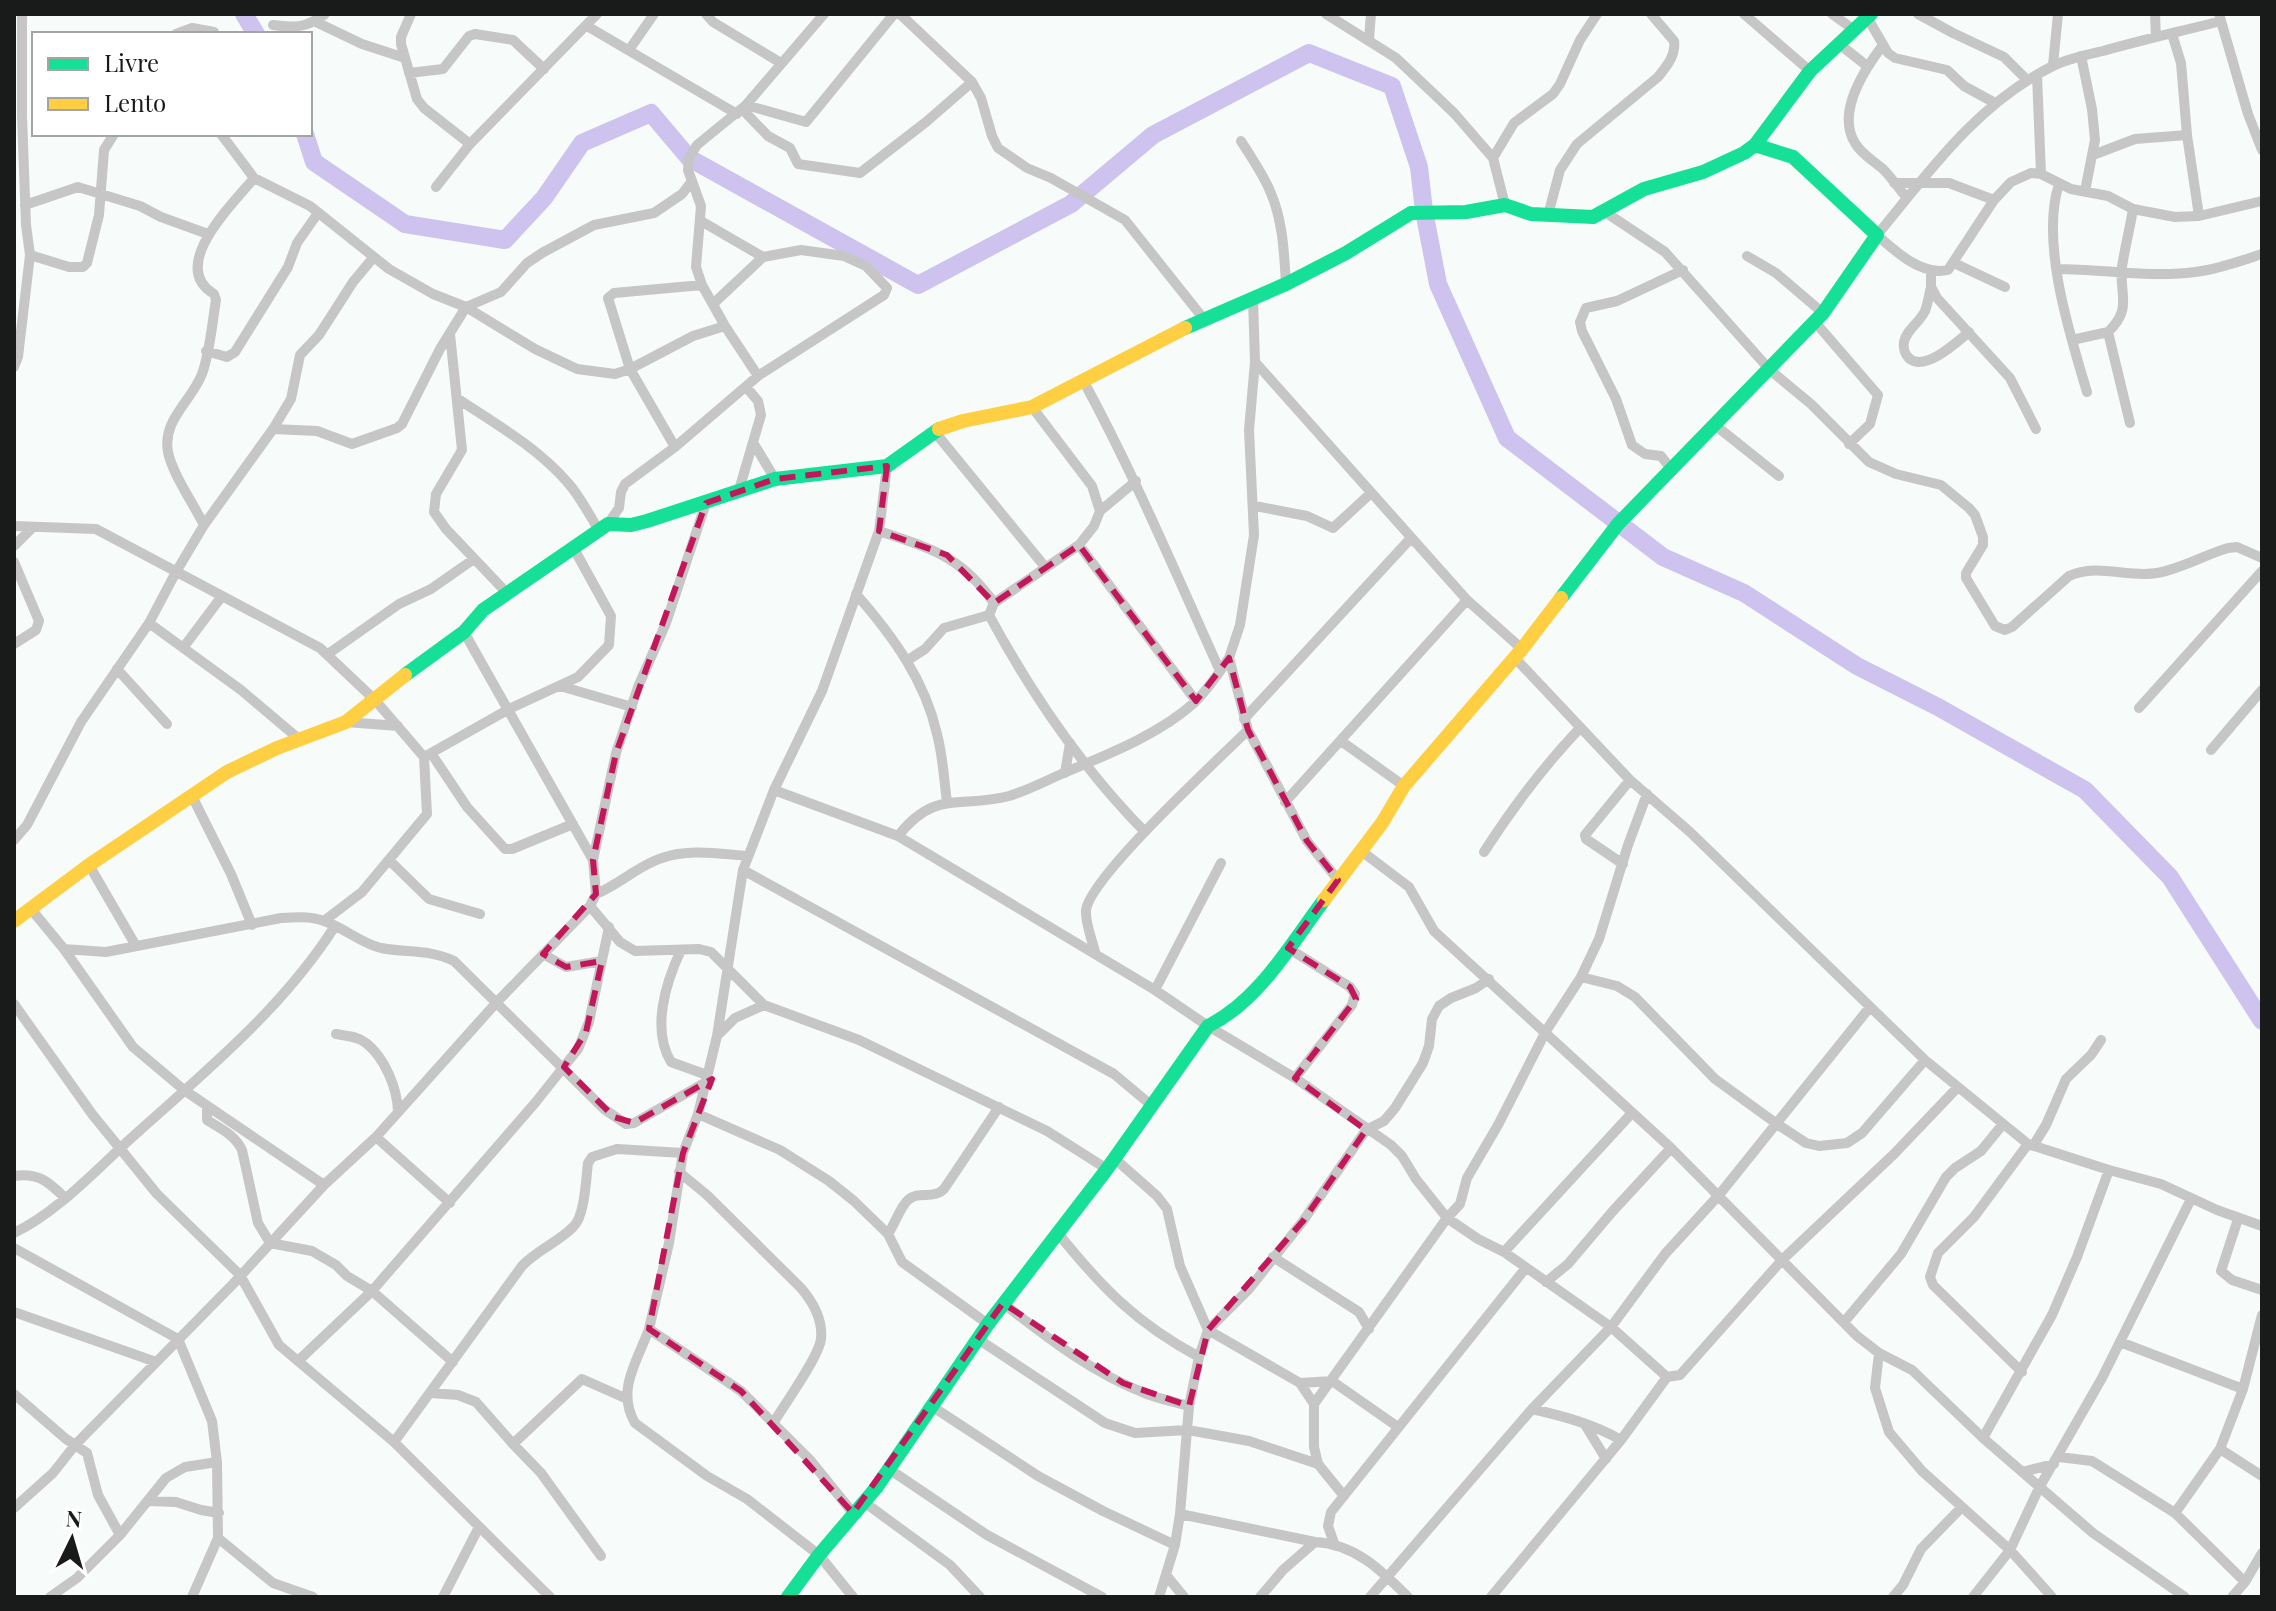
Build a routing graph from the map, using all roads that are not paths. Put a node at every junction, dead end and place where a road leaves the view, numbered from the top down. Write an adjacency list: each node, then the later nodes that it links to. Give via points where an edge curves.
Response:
1 (22, 14): 30 (street)
2 (411, 14): 35 (street, via 401,37)
3 (597, 14): 22 (street)
4 (654, 14): 33 (street)
5 (706, 14): 36 (street)
6 (824, 14): 36 (street)
7 (894, 14): 46 (street, via 811,119 802,122)
8 (900, 14): 43 (street)
9 (1326, 14): 28 (street)
10 (1371, 14): 28 (street)
11 (1597, 14): 57 (street, via 1553,94 1514,123)
12 (1651, 14): 76 (street, via 1674,41 1674,53 1658,77 1568,155)
13 (1744, 14): 40 (street)
14 (1832, 14): 23 (street)
15 (1918, 14): 42 (street)
16 (2058, 14): 37 (street)
17 (2155, 14): 27 (street)
18 (1869, 15): 23 (street); 32 (street)
19 (320, 18): 21 (street, via 301,28); 35 (street, via 362,44)
20 (2220, 18): 26 (street); 55 (street)
21 (273, 25)
22 (587, 26): 33 (street); 39 (street)
23 (1853, 29): 29 (street)
24 (181, 32): 25 (street)
25 (214, 32)
26 (2172, 34): 27 (street); 49 (street, via 2181,63)
27 (2156, 37): 34 (street)
28 (1369, 39): 57 (street, via 1425,85)
29 (1838, 43): 38 (street); 40 (street)
30 (22, 45): 31 (street); 47 (street)
31 (32, 45)
32 (1883, 45): 38 (street); 44 (street, via 1901,61 1947,70)
33 (629, 50): 45 (street)
34 (2081, 56): 37 (street); 56 (street, via 2094,122)
35 (405, 58): 41 (street)
36 (781, 63): 45 (street)
37 (2053, 65): 42 (street)
38 (1867, 66): 61 (street, via 1852,96 1851,134)
39 (544, 69): 41 (street, via 513,40 475,34 443,69); 53 (street)
40 (1810, 71): 54 (street)
41 (409, 73): 53 (street, via 424,108)
42 (2032, 77): 44 (street); 58 (street)
43 (972, 82): 48 (street, via 860,173 798,164 790,148); 102 (street, via 998,148 1125,220)
44 (1995, 103): 62 (street, via 1950,145)
45 (742, 109): 46 (street); 48 (street); 60 (street, via 697,145 689,158)
46 (761, 109): 48 (street)
47 (18, 115): 70 (street)
48 (764, 132)
49 (2187, 135): 56 (street, via 2135,139); 77 (street)
50 (113, 136): 66 (street, via 104,150)
51 (222, 136): 59 (street)
52 (1241, 141): 94 (street, via 1277,210)
53 (470, 144): 64 (street)
54 (1755, 145): 73 (street, via 1703,172 1644,189); 81 (street, via 1793,157)
55 (2262, 150)
56 (2093, 155): 65 (street)
57 (1493, 158): 71 (street)
58 (2041, 174): 63 (street); 68 (street, via 2011,182)
59 (254, 178): 74 (street, via 299,198); 80 (street)
60 (692, 181): 78 (street); 100 (street, via 654,213 594,225 542,253 501,292)
61 (1894, 183): 62 (street); 67 (street)
62 (1920, 183): 67 (street); 68 (street, via 1949,183)
63 (2059, 184): 65 (street); 88 (street, via 2053,221)
64 (436, 187)
65 (2085, 191): 72 (street)
66 (98, 193): 70 (street, via 78,187); 80 (street); 83 (street, via 99,215 83,267)
67 (1907, 198): 81 (street)
68 (1994, 200): 87 (street)
69 (2262, 201): 77 (street)
70 (25, 205): 79 (street)
71 (1505, 205): 76 (street); 94 (street, via 1411,213)
72 (2133, 209): 77 (street); 90 (street)
73 (1605, 212): 76 (street, via 1593,217); 89 (street)
74 (318, 213): 86 (street); 108 (street, via 235,352 227,357)
75 (14, 215): 79 (street)
76 (1548, 215)
77 (2199, 216)
78 (701, 221): 85 (street); 95 (street, via 695,257)
79 (26, 225): 83 (street)
80 (208, 234): 108 (street, via 199,270 201,282 216,300)
81 (1877, 235): 91 (street); 101 (street)
82 (2262, 254): 90 (street, via 2192,273)
83 (30, 255): 93 (street)
84 (1747, 256): 101 (street, via 1776,273)
85 (763, 257): 99 (street); 113 (street, via 801,250 844,256 866,266 887,288 884,295)
86 (373, 258): 100 (street); 121 (street, via 300,355 291,399)
87 (1954, 263): 91 (street, via 1948,270); 97 (street)
88 (2057, 269): 90 (street); 107 (street)
89 (1683, 270): 112 (street); 128 (street, via 1617,301 1586,308 1580,322 1632,445 1661,456)
90 (2122, 271): 106 (street, via 2124,307)
91 (1931, 272): 96 (street)
92 (14, 279): 93 (street)
93 (27, 280): 110 (street)
94 (1286, 284): 98 (street)
95 (702, 285): 99 (street); 111 (street, via 610,294)
96 (1931, 287): 105 (street); 105 (street, via 1925,311 1904,340 1909,358 1925,362)
97 (2005, 287)
98 (1253, 299): 102 (street); 109 (street)
99 (713, 304): 103 (street)
100 (466, 307): 104 (street); 111 (street, via 577,369 615,374)
101 (1819, 317): 112 (street); 125 (street, via 1878,395 1870,424)
102 (1203, 318): 114 (street)
103 (725, 326): 111 (street); 113 (street)
104 (450, 332): 117 (street); 121 (street, via 397,428 352,444 317,431)
105 (1969, 332): 122 (street, via 2010,378)
106 (2108, 332): 107 (street); 119 (street)
107 (2072, 340): 116 (street)
108 (206, 351): 137 (street, via 203,372 172,419 168,435 171,463)
109 (1255, 362): 133 (street); 135 (street, via 1249,430)
110 (14, 367)
111 (630, 369): 126 (street)
112 (1770, 370): 120 (street); 125 (street)
113 (758, 376): 115 (street)
114 (1084, 382): 118 (street); 131 (street)
115 (746, 387): 124 (street, via 761,407); 126 (street)
116 (2087, 392)
117 (458, 399): 139 (street, via 557,472); 147 (street, via 462,450 436,494 434,512)
118 (1032, 407): 123 (street); 136 (street, via 1092,486)
119 (2130, 423)
120 (1715, 425): 128 (street); 129 (street)
121 (273, 429): 137 (street)
122 (2036, 429)
123 (934, 431): 127 (street); 149 (street)
124 (754, 444): 130 (street); 132 (street)
125 (1849, 444): 146 (street, via 1881,469 1941,485 1975,515 1983,545 1966,578 2000,629 2012,627 2079,572 2156,573 2237,547)
126 (675, 447): 139 (street, via 625,484 619,508)
127 (887, 466): 130 (street); 141 (street)
128 (1671, 469): 163 (street, via 1618,524)
129 (1779, 476)
130 (775, 479): 132 (street)
131 (1136, 481): 136 (street); 167 (street)
132 (739, 490): 134 (street)
133 (1371, 493): 135 (street, via 1333,528 1307,516); 142 (street)
134 (706, 503): 139 (street, via 631,525); 172 (street)
135 (1255, 506): 164 (street, via 1247,590)
136 (1100, 511): 143 (street)
137 (204, 525): 151 (street)
138 (14, 526): 140 (street)
139 (603, 527): 145 (street)
140 (32, 528): 144 (street); 151 (street, via 96,529)
141 (879, 531): 153 (street); 156 (street, via 947,555)
142 (1411, 538): 155 (street); 175 (street)
143 (1079, 545): 149 (street); 171 (street)
144 (14, 546)
145 (573, 547): 152 (street); 168 (street, via 608,609 612,635 594,662)
146 (2262, 558)
147 (474, 559): 152 (street); 162 (street)
148 (14, 562): 160 (street, via 39,621 36,630)
149 (1046, 568): 156 (street)
150 (2262, 571): 173 (street)
151 (176, 572): 154 (street); 158 (street)
152 (507, 593): 159 (street)
153 (856, 594): 165 (street); 190 (street, via 822,691)
154 (222, 596): 161 (street); 162 (street)
155 (1467, 600): 163 (street); 182 (street)
156 (994, 603): 157 (street)
157 (989, 615): 165 (street, via 944,628); 183 (street)
158 (149, 623): 161 (street); 166 (street)
159 (464, 632): 170 (street); 174 (street)
160 (14, 644)
161 (183, 648): 181 (street)
162 (328, 654): 170 (street)
163 (1519, 654): 179 (street); 189 (street)
164 (1229, 658): 167 (street); 175 (street)
165 (908, 660): 193 (street, via 938,734)
166 (117, 669): 177 (street); 198 (street)
167 (1220, 671): 171 (street)
168 (560, 686): 172 (street); 174 (street)
169 (2262, 690): 184 (street)
170 (375, 700): 176 (street); 178 (street)
171 (1196, 701): 186 (street, via 1137,740)
172 (632, 707): 202 (street, via 616,753)
173 (2139, 708)
174 (509, 709): 185 (street); 195 (street)
175 (1244, 719): 180 (street)
176 (346, 722): 178 (street); 181 (street)
177 (167, 724)
178 (398, 726): 185 (street)
179 (1580, 728): 188 (street); 200 (street, via 1545,765)
180 (1248, 730): 194 (street); 196 (street)
181 (299, 739): 192 (street, via 227,772)
182 (1341, 741): 189 (street); 194 (street)
183 (1070, 743): 186 (street); 187 (street)
184 (2211, 750)
185 (428, 755): 195 (street, via 505,849); 203 (street, via 427,814)
186 (1086, 764): 187 (street); 196 (street)
187 (1065, 773): 193 (street, via 1003,797)
188 (1630, 780): 191 (street); 205 (street, via 1585,835)
189 (1404, 786): 199 (street)
190 (774, 790): 197 (street); 201 (street)
191 (1647, 794): 205 (street); 231 (street)
192 (192, 796): 206 (street); 215 (street)
193 (947, 802): 197 (street, via 928,808)
194 (1285, 802): 208 (street)
195 (573, 824): 202 (street)
196 (1145, 832): 221 (street, via 1089,902 1087,920)
197 (898, 836): 221 (street)
198 (14, 840)
199 (1360, 850): 208 (street); 226 (street, via 1409,887 1434,931)
200 (1484, 852)
201 (748, 856): 207 (street); 209 (street, via 662,857)
202 (593, 860): 209 (street)
203 (390, 861): 212 (street, via 429,899); 214 (street)
204 (1221, 863): 227 (street)
205 (1623, 864): 225 (street)
206 (89, 865): 211 (street); 217 (street)
207 (743, 870): 224 (street); 243 (street, via 1114,1074)
208 (1338, 880): 218 (street)
209 (596, 894): 210 (street)
210 (590, 906): 216 (street); 222 (street)
211 (31, 909): 213 (street); 219 (street)
212 (480, 914)
213 (14, 921)
214 (330, 924): 215 (street, via 303,917); 228 (street, via 384,949 454,961); 242 (street, via 298,980)
215 (252, 925): 217 (street)
216 (609, 927): 220 (street, via 635,951); 223 (street)
217 (136, 946): 219 (street, via 97,953)
218 (1288, 948): 232 (street, via 1228,1016); 240 (street, via 1355,994)
219 (64, 949): 242 (street, via 133,1047)
220 (681, 950): 224 (street, via 711,952); 239 (street, via 666,993 662,1040 671,1062)
221 (1095, 952): 227 (street)
222 (543, 954): 223 (street, via 566,967); 228 (street)
223 (602, 961): 238 (street, via 586,1032)
224 (726, 965): 230 (street); 235 (street)
225 (1581, 977): 233 (street); 249 (street, via 1617,986 1635,997 1715,1079)
226 (1489, 979): 233 (street); 251 (street, via 1439,1006 1423,1063 1384,1121)
227 (1155, 990): 232 (street)
228 (496, 1003): 238 (street); 246 (street)
229 (14, 1004): 255 (street)
230 (764, 1005): 235 (street, via 735,1018); 245 (street, via 859,1040)
231 (1870, 1007): 237 (street); 249 (street)
232 (1208, 1026): 240 (street); 243 (street)
233 (1546, 1031): 248 (street); 266 (street, via 1467,1178 1460,1204)
234 (336, 1034): 246 (street, via 366,1042 376,1054 394,1086)
235 (717, 1036): 239 (street)
236 (2101, 1040): 253 (street, via 2066,1079 2046,1125)
237 (1925, 1060): 241 (street); 249 (street, via 1879,1115 1847,1143 1806,1143)
238 (564, 1067): 239 (street, via 626,1124); 265 (street)
239 (707, 1078): 247 (street)
240 (1295, 1078): 251 (street)
241 (1957, 1088): 250 (street); 276 (street)
242 (184, 1090): 244 (street); 255 (street)
243 (1151, 1105): 257 (street)
244 (207, 1106): 261 (street); 272 (street, via 207,1120 242,1150 258,1223)
245 (999, 1107): 257 (street); 271 (street, via 944,1189 932,1197 907,1200)
246 (398, 1111): 252 (street)
247 (698, 1114): 256 (street); 271 (street, via 804,1165)
248 (1631, 1114): 254 (street); 274 (street)
249 (1777, 1124): 262 (street)
250 (2003, 1124): 253 (street); 285 (street, via 1981,1151 1946,1177 1901,1254)
251 (1366, 1130): 266 (street, via 1402,1156); 275 (street)
252 (376, 1137): 261 (street); 265 (street)
253 (2030, 1145): 258 (street); 299 (street, via 1974,1217 1938,1253 1930,1277)
254 (1671, 1148): 262 (street); 279 (street)
255 (120, 1149): 263 (street); 278 (street, via 157,1194)
256 (683, 1153): 259 (street); 298 (street, via 617,1149 592,1157 575,1226 522,1266)
257 (1111, 1164): 269 (street); 290 (street, via 1167,1209 1180,1266)
258 (2109, 1170): 264 (street, via 2161,1184); 299 (street, via 2058,1301)
259 (679, 1172): 288 (street); 311 (street, via 801,1288 815,1311 819,1345)
260 (14, 1176): 263 (street, via 48,1180)
261 (324, 1185): 272 (street)
262 (1719, 1195): 276 (street); 287 (street, via 1665,1254)
263 (65, 1198): 270 (street)
264 (2191, 1199): 267 (street); 293 (street)
265 (450, 1203): 281 (street)
266 (1447, 1218): 274 (street); 289 (street)
267 (2238, 1219): 268 (street); 280 (street, via 2221,1271)
268 (2262, 1226)
269 (1057, 1232): 282 (street); 295 (street, via 1132,1313)
270 (14, 1233)
271 (888, 1234): 286 (street, via 902,1262)
272 (270, 1243): 278 (street); 281 (street, via 312,1251)
273 (14, 1248): 291 (street)
274 (1504, 1252): 277 (street)
275 (1273, 1257): 289 (street, via 1359,1312); 290 (street)
276 (1782, 1260): 285 (street); 300 (street, via 1680,1375)
277 (1525, 1269): 279 (street); 313 (street)
278 (240, 1275): 291 (street); 296 (street, via 279,1345)
279 (1546, 1282): 287 (street)
280 (2262, 1290)
281 (372, 1291): 296 (street); 298 (street)
282 (1003, 1303): 286 (street); 308 (street, via 1055,1343 1123,1383)
283 (14, 1312): 297 (street)
284 (2262, 1315): 303 (street)
285 (1845, 1321): 294 (street)
286 (988, 1324): 292 (street)
287 (1611, 1327): 300 (street); 310 (street)
288 (649, 1329): 306 (street); 311 (street, via 741,1391)
289 (1369, 1329): 301 (street)
290 (1208, 1330): 295 (street); 302 (street)
291 (178, 1339): 297 (street); 323 (street, via 212,1421)
292 (978, 1339): 309 (street); 314 (street, via 1105,1423 1135,1433)
293 (2120, 1342): 303 (street); 322 (street)
294 (1879, 1353): 315 (street, via 1912,1370); 333 (street, via 1875,1388 1889,1432)
295 (1199, 1357): 308 (street)
296 (298, 1361): 317 (street)
297 (156, 1362): 319 (street)
298 (453, 1362): 304 (street)
299 (2022, 1372): 315 (street)
300 (1667, 1377): 316 (street)
301 (1332, 1381): 302 (street); 307 (street); 313 (street)
302 (1300, 1383): 307 (street)
303 (2243, 1389): 320 (street)
304 (431, 1393): 317 (street); 318 (street, via 476,1402)
305 (14, 1394): 319 (street)
306 (625, 1398): 318 (street, via 582,1379); 346 (street, via 635,1423)
307 (1314, 1404): 324 (street)
308 (1189, 1406): 314 (street)
309 (933, 1407): 325 (street); 343 (street, via 1038,1476)
310 (1532, 1409): 312 (street); 349 (street)
311 (774, 1422): 335 (street)
312 (1584, 1423): 316 (street); 321 (street)
313 (1398, 1427): 329 (street)
314 (1188, 1430): 324 (street, via 1266,1445); 337 (street)
315 (1983, 1438): 326 (street)
316 (1621, 1440): 321 (street)
317 (394, 1442): 338 (street)
318 (513, 1444): 347 (street, via 541,1473)
319 (75, 1445): 332 (street); 339 (street, via 87,1453 98,1495)
320 (2220, 1449): 327 (street); 336 (street)
321 (1606, 1459): 367 (street)
322 (2056, 1461): 326 (street); 328 (street); 336 (street, via 2092,1461)
323 (217, 1462): 330 (street, via 185,1467 166,1478); 334 (street)
324 (1318, 1464): 329 (street)
325 (889, 1469): 331 (street); 361 (street, via 987,1535)
326 (2022, 1472): 328 (street)
327 (2262, 1476)
328 (2039, 1488): 344 (street); 371 (street)
329 (1344, 1496): 342 (street, via 1328,1519)
330 (148, 1501): 334 (street); 339 (street)
331 (864, 1502): 335 (street); 360 (street, via 950,1565)
332 (14, 1508)
333 (1961, 1508): 344 (street); 368 (street, via 1921,1549)
334 (219, 1513): 340 (street)
335 (853, 1513): 346 (street)
336 (2175, 1513): 350 (street)
337 (1180, 1514): 341 (street); 343 (street)
338 (479, 1527): 356 (street); 357 (street)
339 (120, 1535): 352 (street)
340 (218, 1538): 351 (street); 353 (street)
341 (1315, 1542): 342 (street); 364 (street)
342 (1334, 1543): 349 (street, via 1367,1559)
343 (1175, 1545): 348 (street)
344 (2010, 1550): 369 (street); 370 (street)
345 (2262, 1553): 350 (street)
346 (819, 1555): 358 (street); 359 (street)
347 (601, 1556)
348 (1166, 1575): 362 (street); 363 (street)
349 (1387, 1577): 365 (street); 366 (street)
350 (2245, 1582): 372 (street)
351 (273, 1583): 354 (street); 355 (street)
352 (50, 1597)
353 (192, 1597)
354 (276, 1597)
355 (313, 1597)
356 (443, 1597)
357 (550, 1597)
358 (788, 1597)
359 (853, 1597)
360 (980, 1597)
361 (1102, 1597)
362 (1159, 1597)
363 (1184, 1597)
364 (1260, 1597)
365 (1370, 1597)
366 (1408, 1597)
367 (1491, 1597)
368 (1893, 1597)
369 (1973, 1597)
370 (2052, 1597)
371 (2185, 1597)
372 (2232, 1597)

